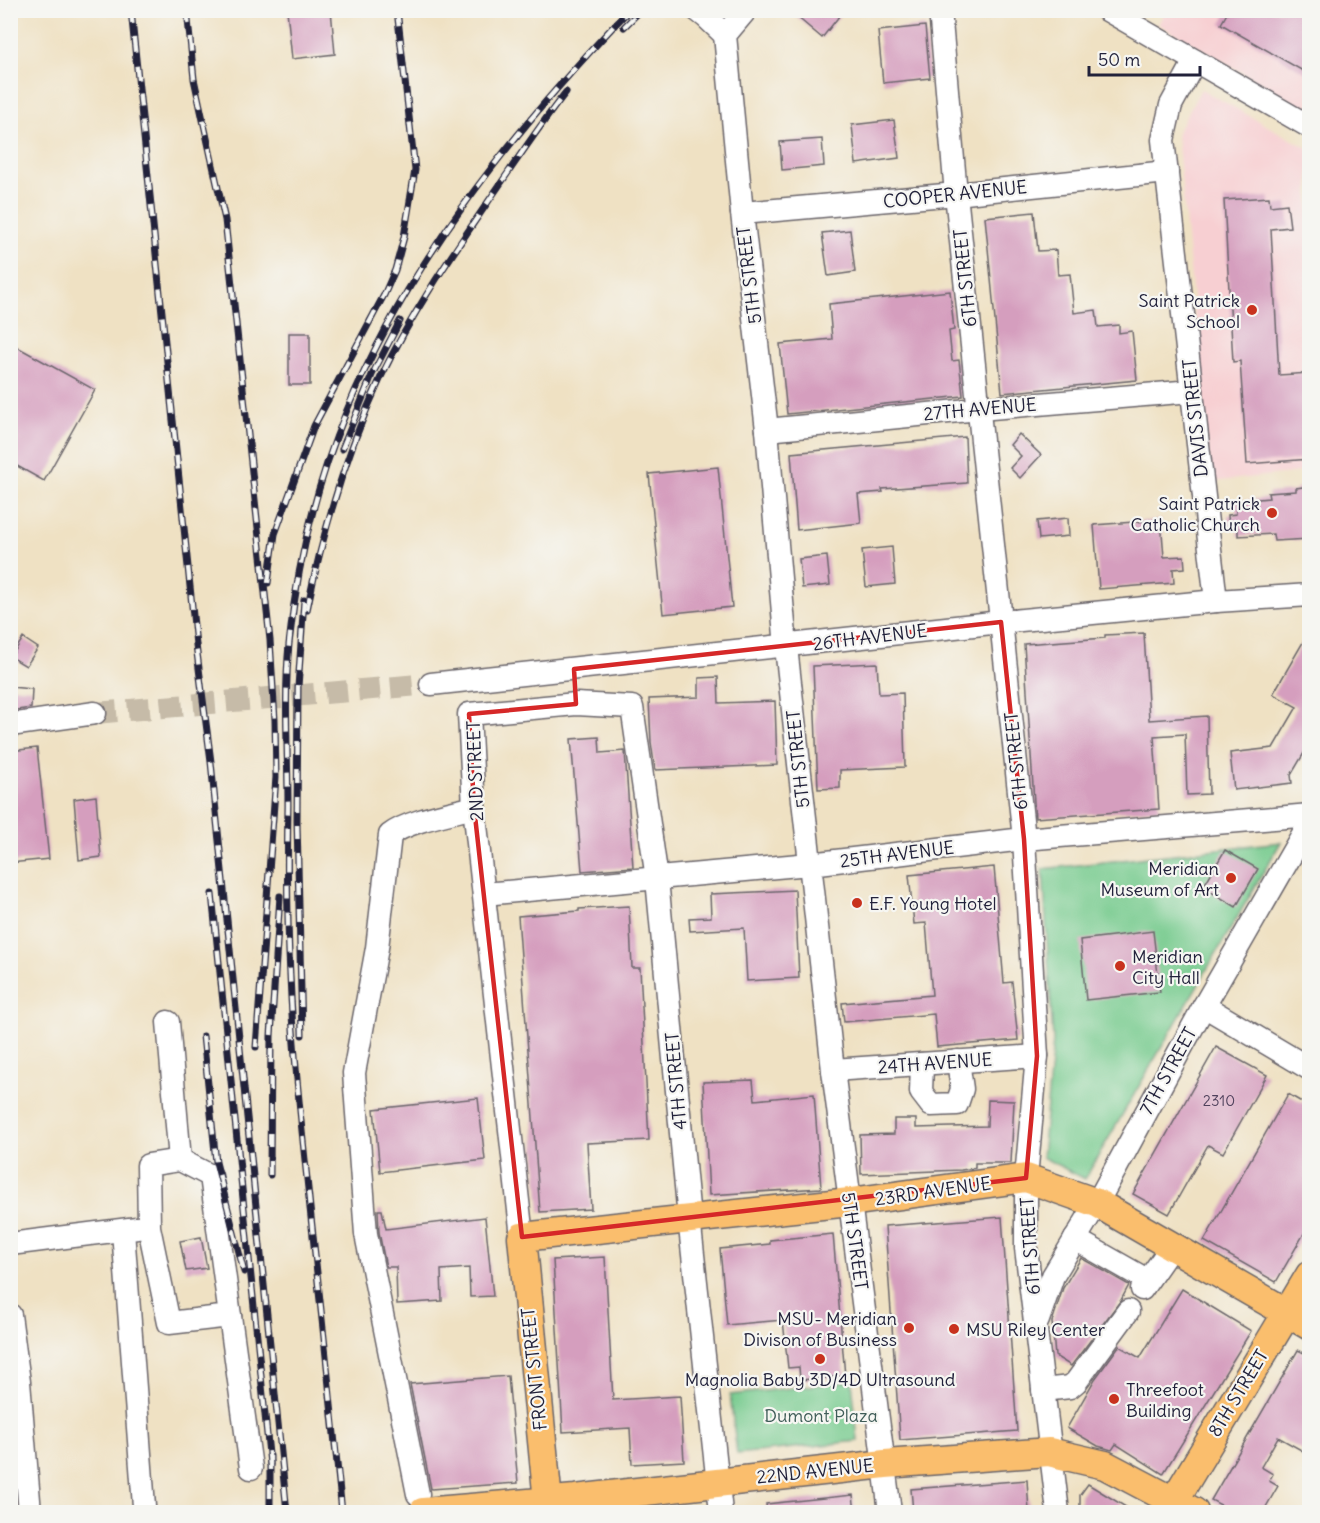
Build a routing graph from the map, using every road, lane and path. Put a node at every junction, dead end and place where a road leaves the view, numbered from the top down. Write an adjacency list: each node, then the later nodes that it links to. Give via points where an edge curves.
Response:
1 (697, 10): 5 (street)
2 (746, 10): 5 (street)
3 (940, 10): 9 (street, 6TH STREET)
4 (1107, 10): 6 (street)
5 (725, 35): 10 (street, 5TH STREET)
6 (1195, 62): 7 (street); 8 (street, DAVIS STREET, via 1171,105 1163,140)
7 (1310, 127)
8 (1167, 172): 9 (street, COOPER AVENUE); 11 (street, DAVIS STREET)
9 (956, 194): 10 (street, COOPER AVENUE); 12 (street, 6TH STREET)
10 (742, 213): 13 (street, 5TH STREET)
11 (1192, 391): 12 (street, 27TH AVENUE); 15 (street, DAVIS STREET)
12 (979, 409): 13 (street, 27TH AVENUE); 16 (street, 6TH STREET)
13 (767, 430): 17 (street, 5TH STREET)
14 (1310, 595): 15 (street, 26TH AVENUE)
15 (1216, 602): 16 (street, 26TH AVENUE)
16 (1000, 622): 17 (street, 26TH AVENUE); 26 (street, 6TH STREET)
17 (786, 647): 18 (street, 26TH AVENUE); 27 (street, 5TH STREET)
18 (574, 669): 19 (street, 26TH AVENUE); 20 (street)
19 (431, 684)
20 (576, 704): 23 (street, 2ND STREET, via 469,714); 28 (street, 4TH STREET, via 632,707)
21 (95, 713): 22 (street)
22 (10, 725)
23 (474, 807): 29 (street, 2ND STREET); 61 (street, via 390,835 377,948 354,1073 366,1234)
24 (1310, 816): 26 (street, 25TH AVENUE)
25 (1310, 822): 30 (street, 7TH STREET)
26 (1024, 839): 27 (street, 25TH AVENUE); 32 (street, 6TH STREET)
27 (810, 864): 28 (street, 25TH AVENUE); 36 (street, 5TH STREET)
28 (657, 879): 29 (street, 25TH AVENUE); 41 (street, 4TH STREET)
29 (484, 894): 44 (street, 2ND STREET)
30 (1204, 1006): 35 (street); 40 (street, 7TH STREET)
31 (168, 1022): 37 (street)
32 (1037, 1056): 33 (street, 24TH AVENUE); 38 (street, 6TH STREET)
33 (958, 1061): 34 (street, 24TH AVENUE); 34 (street, via 962,1089 957,1104 931,1105 921,1092)
34 (922, 1064): 36 (street, 24TH AVENUE)
35 (1310, 1069)
36 (833, 1070): 39 (street, 5TH STREET)
37 (180, 1160): 42 (street, via 148,1165); 51 (street, via 212,1176)
38 (1026, 1178): 39 (main road, 23RD AVENUE); 40 (main road, 23RD AVENUE); 53 (street, 6TH STREET, via 1026,1248)
39 (849, 1202): 41 (main road, 23RD AVENUE); 57 (street, 5TH STREET)
40 (1097, 1203): 45 (street, 7TH STREET); 47 (main road, 23RD AVENUE)
41 (689, 1218): 44 (main road, 23RD AVENUE); 59 (street, 4TH STREET)
42 (149, 1227): 43 (street); 51 (street, via 169,1323)
43 (123, 1230): 46 (street); 60 (street)
44 (522, 1237): 62 (main road, FRONT STREET)
45 (1075, 1239): 47 (street, via 1145,1285); 53 (street, 7TH STREET, via 1053,1275)
46 (10, 1245)
47 (1172, 1246): 52 (main road, 23RD AVENUE)
48 (1310, 1275): 52 (main road, 8TH STREET)
49 (1128, 1311): 55 (street, via 1076,1382 1070,1387)
50 (10, 1315): 54 (street)
51 (230, 1316): 58 (street)
52 (1298, 1319): 63 (main road, 8TH STREET)
53 (1036, 1325): 55 (street, 6TH STREET)
54 (15, 1382): 64 (street)
55 (1043, 1390): 56 (street, 6TH STREET)
56 (1049, 1452): 57 (main road, 22ND AVENUE); 63 (main road, 22ND AVENUE, via 1105,1464); 67 (street, 6TH STREET)
57 (885, 1464): 59 (main road, 22ND AVENUE); 66 (street, 5TH STREET)
58 (251, 1468)
59 (718, 1482): 62 (main road, 22ND AVENUE); 65 (street, 4TH STREET)
60 (144, 1506)
61 (425, 1506): 62 (main road, 22ND AVENUE)
62 (549, 1507)
63 (1178, 1509)
64 (30, 1512)
65 (721, 1512)
66 (890, 1512)
67 (1058, 1512)

